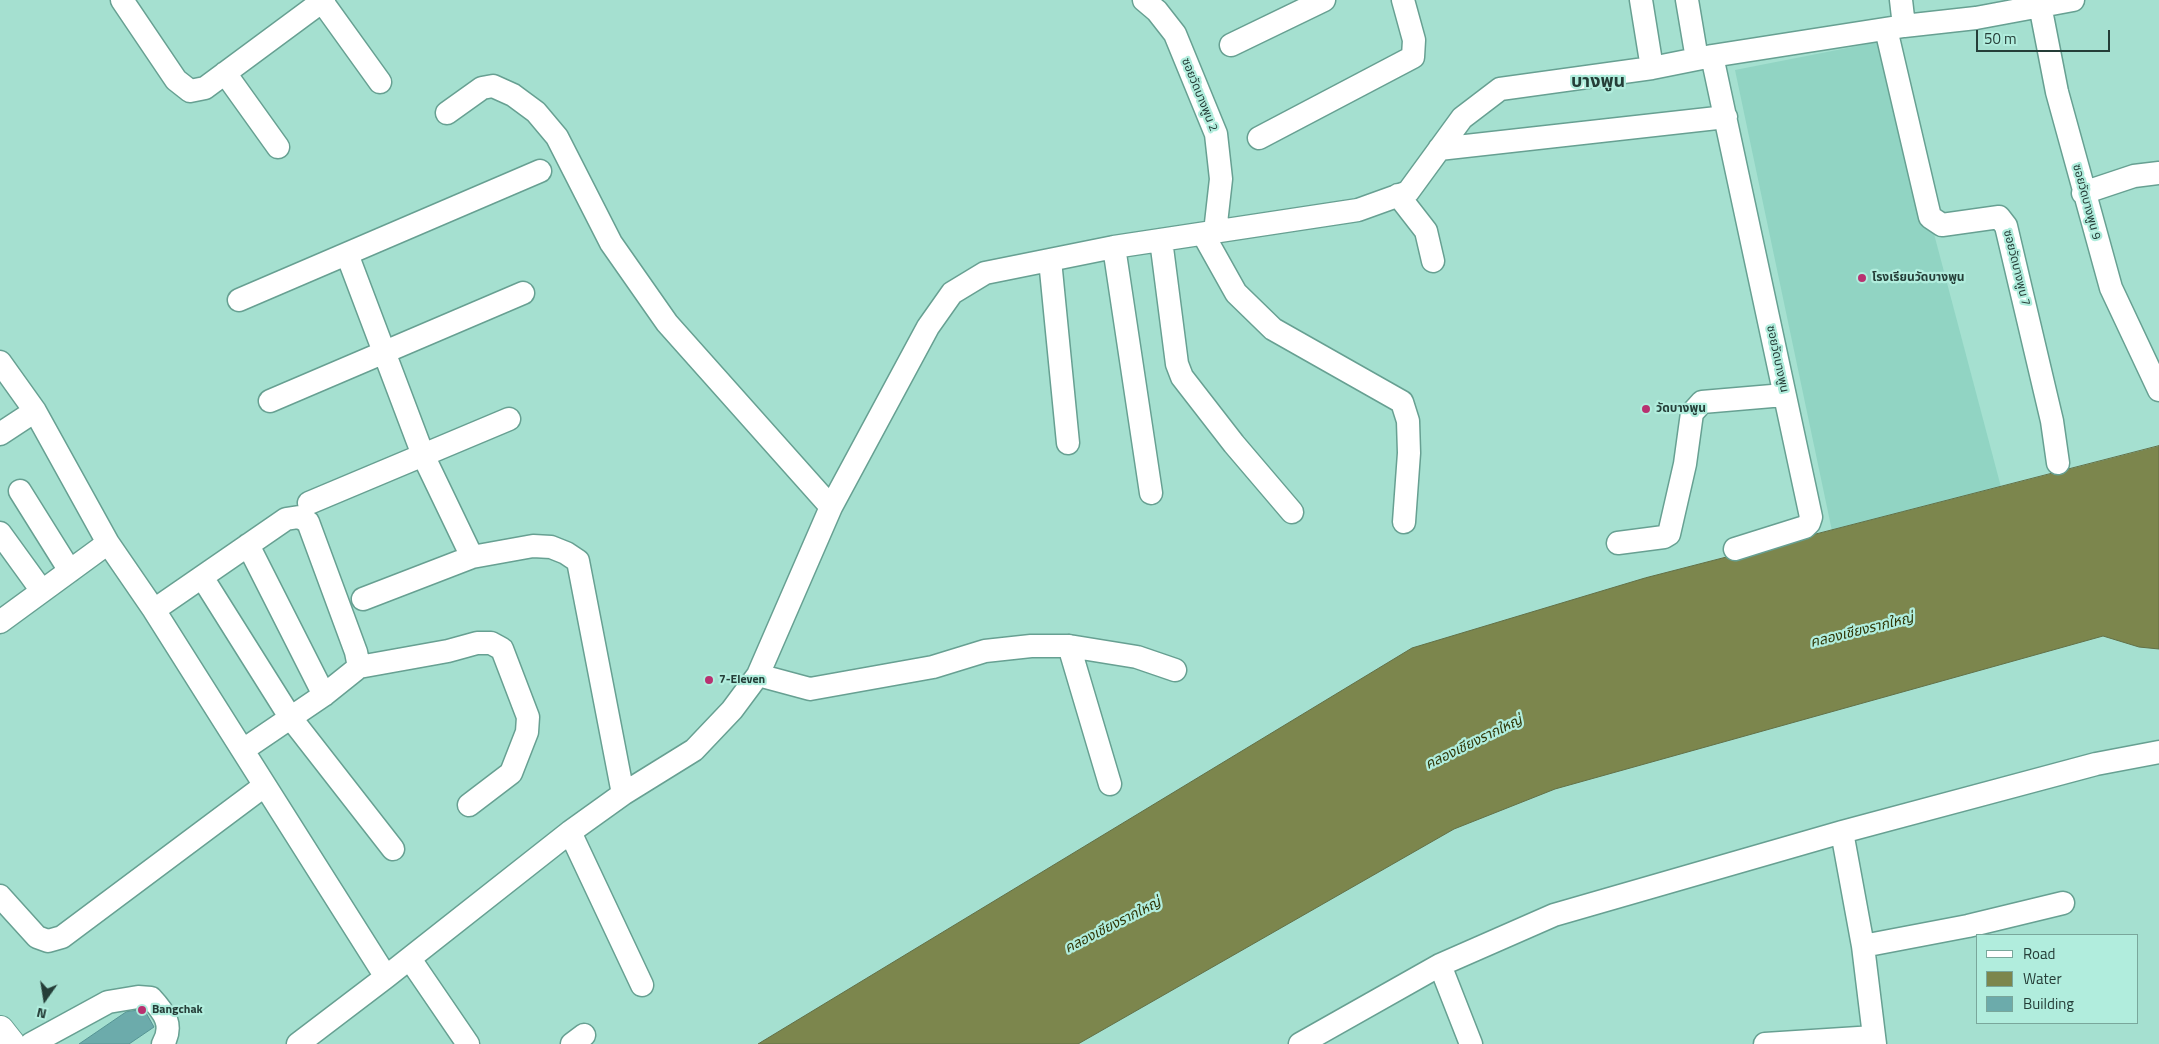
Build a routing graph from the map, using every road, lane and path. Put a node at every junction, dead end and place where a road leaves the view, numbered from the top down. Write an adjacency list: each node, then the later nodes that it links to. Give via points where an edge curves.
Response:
1 (122, 0): 16 (street, via 176,80 190,90 204,88)
2 (322, 0): 16 (street); 17 (street)
3 (1144, 0): 27 (street, ซอยวัดบางพูน 2, via 1175,34 1216,134 1221,179)
4 (1324, 0): 13 (street)
5 (1403, 0): 20 (street, via 1414,40 1413,57)
6 (1641, 0): 15 (street)
7 (1687, 0): 14 (street, ซอยวัดบางพูน)
8 (1901, 0): 12 (street)
9 (2073, 0): 10 (street)
10 (2040, 5): 11 (street); 25 (street, ซอยวัดบางพูน 9, via 2057,92)
11 (1978, 9): 12 (street)
12 (1895, 28): 14 (street); 45 (street, ซอยวัดบางพูน 7, via 1930,217 1942,225 1999,217 2006,226 2052,421)
13 (1231, 45)
14 (1704, 58): 15 (street); 19 (street, ซอยวัดบางพูน)
15 (1652, 68): 22 (street, via 1500,89 1462,118)
16 (225, 74): 21 (street)
17 (380, 82)
18 (447, 113): 49 (street, via 482,88 493,86 513,95 536,112 557,137 611,243 667,323)
19 (1726, 117): 22 (street); 38 (street, ซอยวัดบางพูน)
20 (1259, 138)
21 (278, 147)
22 (1439, 149): 26 (street, via 1408,192)
23 (540, 171): 30 (street)
24 (2159, 173): 25 (street, via 2134,176)
25 (2084, 193): 37 (street, ซอยวัดบางพูน 9, via 2111,288)
26 (1398, 195): 27 (street, via 1358,210); 32 (street, via 1426,231)
27 (1209, 233): 28 (street); 51 (street, via 1236,293 1273,329 1402,402 1408,420 1409,452)
28 (1162, 240): 29 (street); 50 (street, via 1177,364 1182,377)
29 (1114, 247): 31 (street); 47 (street)
30 (347, 254): 34 (street); 35 (street)
31 (1050, 260): 43 (street); 49 (street, via 985,273 952,293 928,327)
32 (1433, 261)
33 (523, 293): 35 (street)
34 (239, 300)
35 (385, 352): 39 (street); 44 (street)
36 (0, 362): 40 (street)
37 (2159, 390)
38 (1784, 395): 54 (street, via 1702,402 1692,413 1685,464 1669,534); 56 (street, ซอยวัดบางพูน, via 1811,516 1809,523)
39 (270, 401)
40 (35, 411): 42 (street); 53 (street)
41 (509, 419): 44 (street)
42 (0, 434)
43 (1068, 442)
44 (423, 455): 48 (street); 57 (street)
45 (2058, 463)
46 (20, 491): 58 (street)
47 (1151, 493)
48 (309, 503)
49 (831, 507): 67 (street)
50 (1292, 512)
51 (1404, 522)
52 (0, 533): 60 (street)
53 (108, 543): 58 (street); 62 (street)
54 (1618, 544)
55 (248, 545): 59 (street); 65 (street, via 286,519 299,516 308,522); 68 (street)
56 (1735, 549)
57 (472, 557): 61 (street); 74 (street, via 533,546 566,552 578,561)
58 (70, 571): 60 (street)
59 (202, 577): 62 (street); 69 (street)
60 (42, 591): 63 (street)
61 (363, 600)
62 (154, 610): 70 (street)
63 (0, 622)
64 (1070, 646): 66 (street, via 1137,657); 67 (street, via 985,651 933,666 810,689); 72 (street)
65 (359, 667): 68 (street); 75 (street, via 448,652 477,643 491,643 502,649 528,717 527,732 511,773)
66 (1174, 670)
67 (758, 675): 74 (street, via 732,710 694,750)
68 (324, 695): 69 (street)
69 (290, 717): 70 (street); 78 (street)
70 (243, 750): 73 (street)
71 (2159, 752): 77 (street, via 2096,764)
72 (1110, 784)
73 (264, 786): 79 (street, via 62,938 48,941 37,937); 84 (street)
74 (623, 794): 76 (street)
75 (469, 806)
76 (570, 832): 82 (street); 85 (street)
77 (1842, 832): 81 (street); 83 (street, via 1554,915)
78 (393, 849)
79 (2, 902)
80 (2064, 903): 81 (street)
81 (1863, 946): 87 (street)
82 (410, 958): 84 (street); 92 (street)
83 (1440, 965): 93 (street); 94 (street)
84 (386, 977): 91 (street)
85 (642, 985)
86 (0, 1030): 88 (main road)
87 (1875, 1041): 95 (street)
88 (10, 1044)
89 (31, 1044): 90 (street, via 108,1002 138,997 151,998 165,1013 169,1027)
90 (163, 1044)
91 (298, 1044)
92 (468, 1044)
93 (1300, 1044)
94 (1471, 1044)
95 (1765, 1044)

